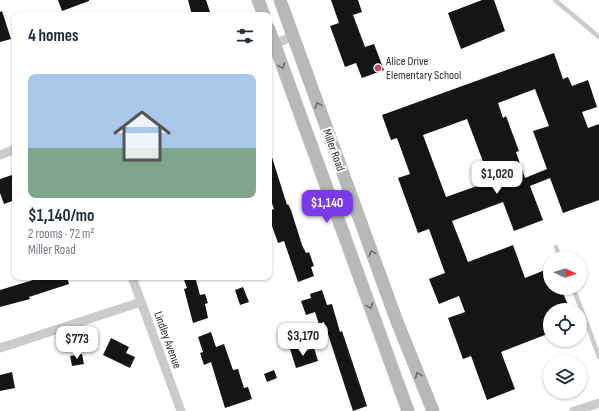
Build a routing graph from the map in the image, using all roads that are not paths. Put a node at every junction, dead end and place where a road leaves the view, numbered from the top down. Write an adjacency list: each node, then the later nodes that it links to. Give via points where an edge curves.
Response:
1 (258, 0): 4 (street)
2 (280, 0): 5 (street, Miller Road)
3 (555, 0): 6 (lane)
4 (263, 12)
5 (293, 36): 7 (street); 20 (street, Miller Road, one-way to 5, via 396,319)
6 (599, 37)
7 (272, 45): 19 (street, Miller Road, one-way to 19)
8 (12, 150): 9 (street)
9 (0, 155)
10 (556, 247): 11 (lane)
11 (557, 251)
12 (133, 280): 14 (street, Lindley Avenue)
13 (576, 295): 16 (lane)
14 (141, 302): 15 (street); 18 (street, Lindley Avenue)
15 (0, 348)
16 (599, 357)
17 (599, 403): 21 (street)
18 (181, 411)
19 (408, 411)
20 (433, 411)
21 (574, 411)

